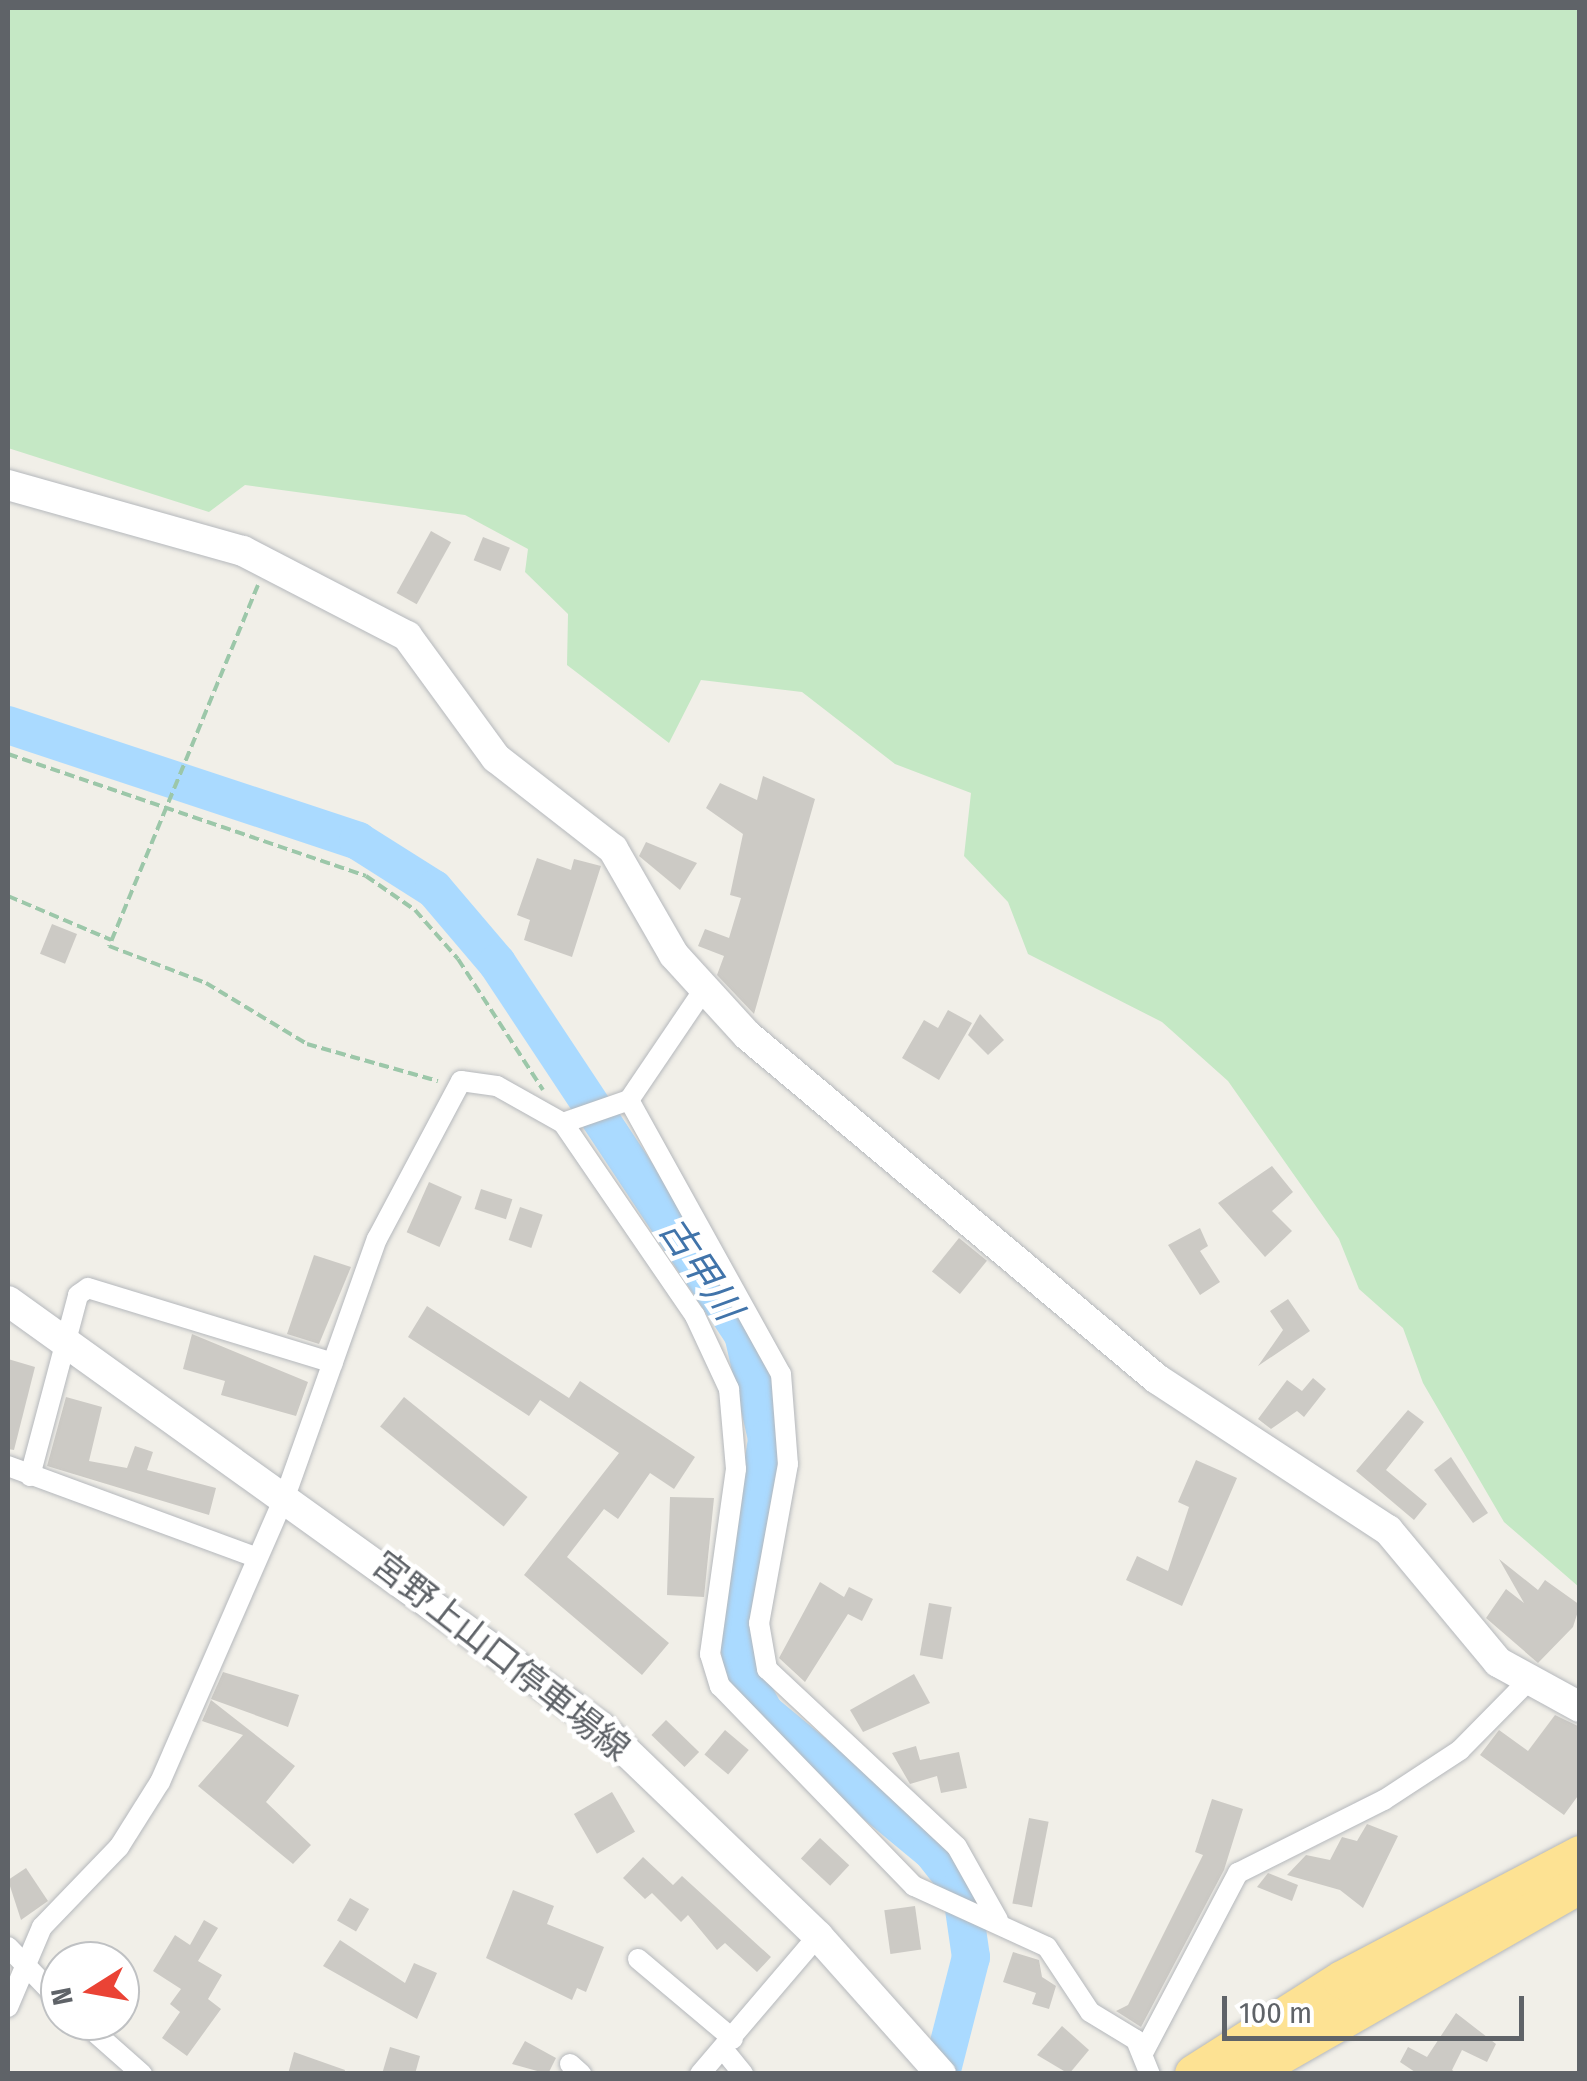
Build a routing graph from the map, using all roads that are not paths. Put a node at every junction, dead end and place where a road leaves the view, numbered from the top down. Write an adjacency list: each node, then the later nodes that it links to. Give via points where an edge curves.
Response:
1 (8, 485): 2 (street, via 163,524 265,562 426,651 496,758 613,849)
2 (702, 992): 3 (street); 12 (street, via 1157,1379 1388,1530 1469,1631)
3 (620, 1102): 4 (street); 16 (street, via 780,1374 788,1464 758,1622 767,1669 957,1848)
4 (560, 1117): 7 (street, via 470,1078 458,1088 377,1239); 16 (street, via 694,1316 729,1389 736,1469 710,1654 720,1686 914,1886)
5 (8, 1301): 6 (street, 宮野上山口停車場線)
6 (65, 1342): 7 (street, via 88,1288); 9 (street); 10 (street, 宮野上山口停車場線)
7 (334, 1363): 10 (street)
8 (8, 1466): 9 (street)
9 (30, 1476): 11 (street)
10 (286, 1494): 11 (street); 17 (street, 宮野上山口停車場線, via 601,1728)
11 (256, 1557): 20 (street, via 143,1816 67,1892)
12 (1528, 1682): 13 (street); 25 (street, via 1460,1750 1384,1800 1238,1873)
13 (1580, 1706)
14 (1580, 1855): 30 (highway, via 1342,1980)
15 (1580, 1884): 31 (highway)
16 (994, 1917): 25 (street, via 1047,1948 1090,2012)
17 (818, 1936): 24 (street); 29 (street, 宮野上山口停車場線)
18 (8, 1947): 20 (street)
19 (638, 1960): 24 (street)
20 (21, 1966): 21 (street); 22 (street)
21 (40, 1984)
22 (8, 2007)
23 (105, 2041): 26 (street)
24 (728, 2044): 27 (street); 28 (street)
25 (1146, 2063)
26 (142, 2074)
27 (700, 2074)
28 (744, 2074)
29 (941, 2074)
30 (1194, 2074)
31 (1248, 2074)

